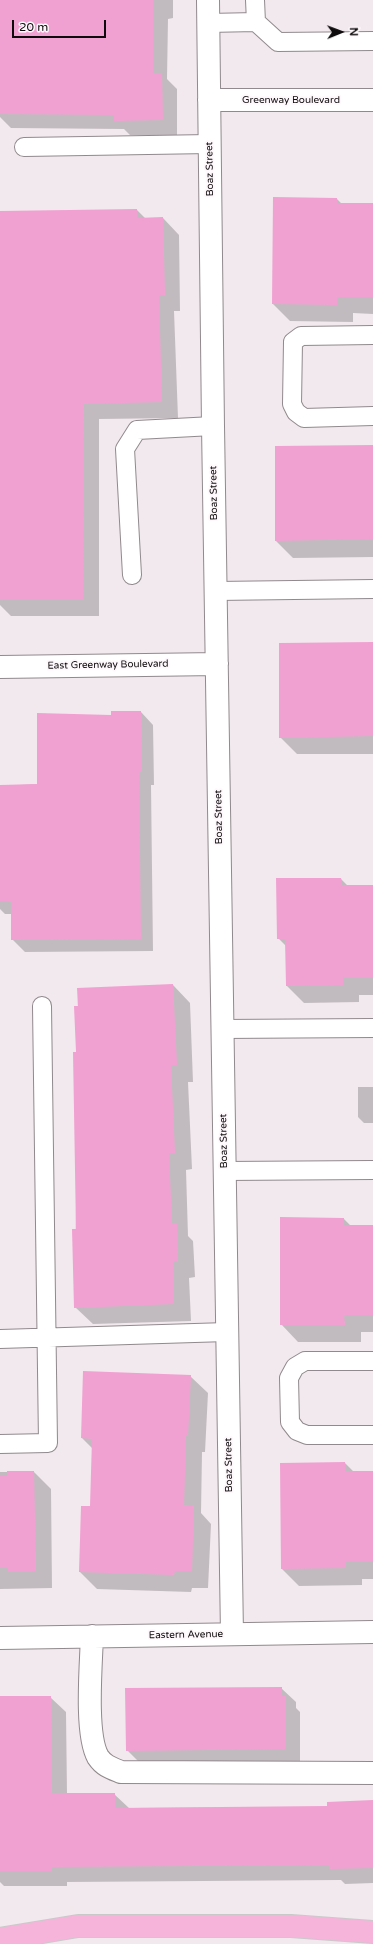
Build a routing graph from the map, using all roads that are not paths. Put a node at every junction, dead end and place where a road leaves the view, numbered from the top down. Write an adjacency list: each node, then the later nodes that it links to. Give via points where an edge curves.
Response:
1 (208, 0): 4 (street, Boaz Street)
2 (255, 0): 3 (lane)
3 (256, 22): 4 (lane); 5 (lane, via 278,42)
4 (208, 23): 6 (street, Boaz Street)
5 (373, 41)
6 (209, 100): 7 (street, Greenway Boulevard); 8 (street, Boaz Street)
7 (373, 100)
8 (210, 144): 9 (lane); 12 (street, Boaz Street)
9 (24, 147)
10 (373, 335): 11 (lane, via 301,336 293,342 292,404 296,412 304,418)
11 (373, 416)
12 (212, 426): 13 (lane, via 137,430 125,449); 15 (street, Boaz Street)
13 (132, 575)
14 (373, 589): 15 (lane)
15 (216, 591): 16 (street, Boaz Street)
16 (217, 664): 17 (street, East Greenway Boulevard); 20 (street, Boaz Street)
17 (0, 667)
18 (42, 1006): 24 (lane)
19 (373, 1028): 20 (lane)
20 (222, 1029): 22 (street, Boaz Street)
21 (373, 1170): 22 (lane)
22 (224, 1171): 23 (street, Boaz Street)
23 (227, 1332): 24 (lane); 30 (street, Boaz Street)
24 (48, 1337): 25 (lane); 28 (lane, via 48,1443)
25 (0, 1339)
26 (373, 1361): 27 (lane, via 305,1361 289,1378 290,1422 297,1431 307,1435)
27 (373, 1435)
28 (0, 1444)
29 (373, 1632): 30 (street, Eastern Avenue)
30 (232, 1634): 31 (street, Eastern Avenue)
31 (92, 1636): 32 (street, Eastern Avenue); 33 (street, via 90,1735 98,1756 106,1767 121,1772)
32 (0, 1638)
33 (373, 1773)
34 (373, 1932): 35 (highway, via 291,1926 78,1926)
35 (0, 1939)

